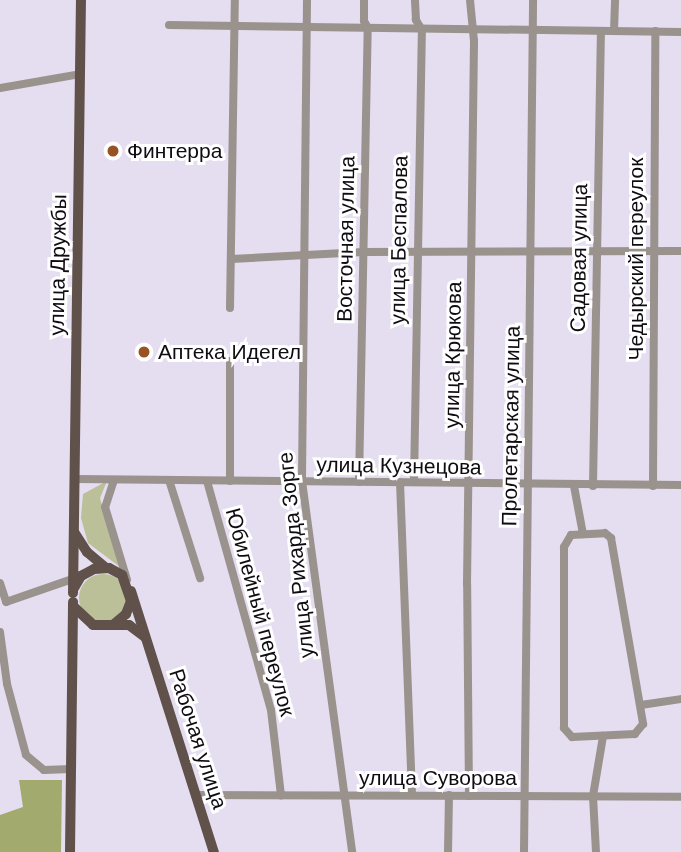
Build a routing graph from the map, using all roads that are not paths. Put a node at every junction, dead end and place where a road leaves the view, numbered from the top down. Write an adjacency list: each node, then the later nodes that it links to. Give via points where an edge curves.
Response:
1 (80, 0): 20 (main road, улица Дружбы)
2 (235, 0): 10 (street)
3 (307, 0): 12 (street, улица Рихарда Зорге)
4 (364, 0): 11 (street, Восточная улица, via 364,21)
5 (415, 0): 13 (street, улица Беспалова, via 416,20)
6 (470, 0): 14 (street, улица Крюкова)
7 (533, 0): 15 (street, Пролетарская улица)
8 (615, 0): 17 (street)
9 (169, 25): 10 (street)
10 (235, 27): 12 (street); 30 (street)
11 (369, 28): 12 (street); 13 (street); 25 (street, Восточная улица)
12 (307, 30): 29 (street, улица Рихарда Зорге)
13 (422, 30): 14 (street); 28 (street, улица Беспалова)
14 (473, 30): 15 (street); 26 (street, улица Крюкова)
15 (532, 30): 16 (street); 27 (street, Пролетарская улица)
16 (601, 31): 17 (street); 22 (street, Садовая улица)
17 (614, 31): 18 (street)
18 (655, 32): 19 (street); 23 (street, Чедырский переулок)
19 (681, 32)
20 (80, 74): 21 (street); 33 (main road, улица Дружбы)
21 (0, 88)
22 (596, 251): 23 (street); 27 (street); 46 (street, Садовая улица)
23 (654, 251): 24 (street); 47 (street, Чедырский переулок)
24 (681, 251)
25 (363, 252): 28 (street); 29 (street); 39 (street, Восточная улица)
26 (472, 252): 27 (street); 28 (street); 43 (street, улица Крюкова)
27 (530, 252): 44 (street, Пролетарская улица)
28 (415, 253): 41 (street, улица Беспалова)
29 (302, 255): 30 (street); 38 (street, улица Рихарда Зорге)
30 (231, 259): 31 (street)
31 (230, 308)
32 (230, 361): 37 (street)
33 (75, 480): 34 (street, улица Кузнецова); 48 (main road, улица Дружбы)
34 (114, 480): 35 (street, улица Кузнецова); 54 (street, via 105,507)
35 (169, 480): 36 (street, улица Кузнецова); 52 (street)
36 (207, 481): 37 (street, улица Кузнецова); 67 (street, Юбилейный переулок, via 271,710)
37 (230, 481): 38 (street, улица Кузнецова)
38 (302, 481): 39 (street, улица Кузнецова); 68 (street, улица Рихарда Зорге)
39 (359, 482): 40 (street, улица Кузнецова)
40 (400, 482): 41 (street, улица Кузнецова); 69 (street)
41 (414, 482): 43 (street, улица Кузнецова)
42 (681, 485): 47 (street, улица Кузнецова)
43 (469, 486): 44 (street, улица Кузнецова); 71 (street, улица Крюкова)
44 (528, 486): 45 (street, улица Кузнецова); 72 (street, Пролетарская улица)
45 (574, 486): 46 (street, улица Кузнецова); 49 (street)
46 (593, 486): 47 (street, улица Кузнецова)
47 (653, 486)
48 (74, 530): 50 (main road, via 87,552); 51 (main road, улица Дружбы)
49 (583, 534): 63 (street, via 611,538); 64 (street, via 571,535 564,547 564,728 572,737)
50 (106, 568): 51 (main road); 54 (main road)
51 (77, 578): 55 (main road); 56 (street)
52 (200, 579)
53 (0, 583): 56 (street)
54 (129, 587): 57 (main road, via 128,610); 60 (main road, Рабочая улица)
55 (73, 598): 58 (main road, via 81,617); 61 (main road)
56 (3, 604)
57 (114, 624): 58 (main road); 60 (main road, via 135,628)
58 (96, 625): 61 (main road)
59 (0, 632): 65 (street, via 7,684 26,755 36,767)
60 (145, 637): 66 (main road, Рабочая улица)
61 (73, 643): 65 (main road)
62 (681, 699): 63 (street)
63 (641, 705): 64 (street, via 639,732)
64 (603, 736): 73 (street)
65 (71, 769): 75 (main road)
66 (195, 795): 67 (street, улица Суворова); 76 (main road, Рабочая улица)
67 (281, 795): 68 (street, улица Суворова)
68 (343, 795): 69 (street, улица Суворова); 77 (street, улица Рихарда Зорге)
69 (412, 795): 70 (street, улица Суворова)
70 (449, 795): 71 (street, улица Суворова); 78 (street)
71 (469, 796): 72 (street, улица Суворова)
72 (525, 796): 73 (street, улица Суворова); 79 (street, Пролетарская улица)
73 (593, 796): 74 (street, улица Суворова); 80 (street)
74 (681, 797)
75 (70, 852)
76 (214, 852)
77 (352, 852)
78 (448, 852)
79 (524, 852)
80 (596, 852)

